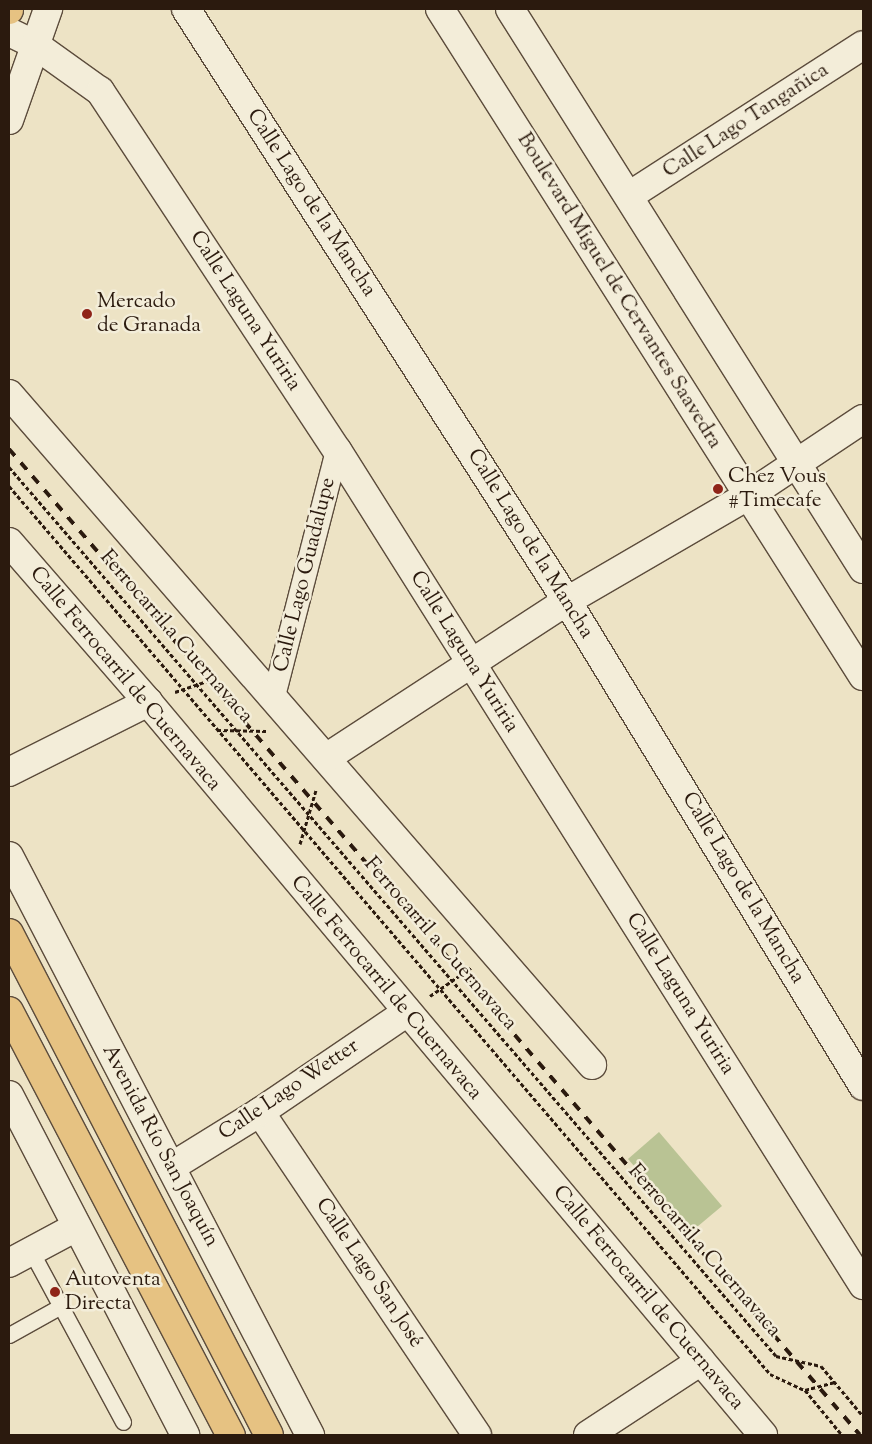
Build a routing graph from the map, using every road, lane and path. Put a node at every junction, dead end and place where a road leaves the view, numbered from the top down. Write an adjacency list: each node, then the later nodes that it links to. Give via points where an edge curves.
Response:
1 (48, 9): 6 (street)
2 (186, 9): 19 (street, Calle Lago de la Mancha)
3 (440, 9): 16 (street, Boulevard Miguel de Cervantes Saavedra)
4 (510, 9): 9 (street)
5 (9, 32): 6 (street, Calle Laguna Yuriria)
6 (34, 44): 8 (street); 12 (street, Calle Laguna Yuriria, via 100,91)
7 (863, 46): 9 (street, Calle Lago Tangañica)
8 (9, 120)
9 (629, 196): 13 (street)
10 (9, 394): 21 (street)
11 (863, 419): 13 (street)
12 (337, 450): 20 (street, Calle Laguna Yuriria); 25 (street, Calle Lago Guadalupe)
13 (796, 463): 16 (street); 18 (street)
14 (9, 467): 23 (path, Ferrocarril a Cuernavaca)
15 (9, 486): 24 (path)
16 (749, 495): 19 (street); 22 (street, Boulevard Miguel de Cervantes Saavedra)
17 (9, 542): 26 (street, Calle Ferrocarril de Cuernavaca)
18 (863, 569)
19 (567, 601): 20 (street); 43 (street, Calle Lago de la Mancha)
20 (471, 662): 30 (street); 49 (street, Calle Laguna Yuriria)
21 (245, 667): 23 (path); 25 (street)
22 (863, 676)
23 (198, 684): 24 (path); 28 (path, Ferrocarril a Cuernavaca)
24 (182, 690): 26 (path); 27 (path)
25 (274, 700): 29 (street)
26 (148, 702): 31 (street); 35 (street, Calle Ferrocarril de Cuernavaca)
27 (217, 730): 28 (path); 33 (path)
28 (237, 730): 29 (path); 32 (path, Ferrocarril a Cuernavaca)
29 (301, 731): 30 (street)
30 (326, 758): 32 (path); 37 (street)
31 (9, 772)
32 (309, 814): 33 (path); 38 (path, Ferrocarril a Cuernavaca)
33 (304, 831): 35 (path); 39 (path)
34 (9, 856): 46 (street, Avenida Río San Joaquín)
35 (291, 876): 41 (street, Calle Ferrocarril de Cuernavaca)
36 (9, 933): 57 (highway, Avenida Río San Joaquín)
37 (493, 953): 38 (path); 42 (street)
38 (452, 981): 39 (path); 53 (path, Ferrocarril a Cuernavaca, via 776,1356 821,1366)
39 (441, 989): 41 (path); 54 (path, via 770,1374)
40 (9, 1010): 58 (highway)
41 (407, 1012): 45 (street, Calle Lago Wetter); 52 (street, Calle Ferrocarril de Cuernavaca)
42 (592, 1065)
43 (863, 1086)
44 (9, 1095): 47 (street)
45 (260, 1112): 46 (street, Calle Lago Wetter); 62 (street, Calle Lago San José)
46 (171, 1167): 61 (street, Avenida Río San Joaquín)
47 (76, 1227): 48 (street); 59 (street)
48 (20, 1257): 50 (lane)
49 (863, 1285)
50 (61, 1306): 51 (lane); 56 (lane)
51 (9, 1335)
52 (701, 1361): 63 (street); 64 (street, Calle Ferrocarril de Cuernavaca)
53 (835, 1382): 54 (path); 55 (path, Ferrocarril a Cuernavaca)
54 (805, 1390): 65 (path)
55 (863, 1416)
56 (123, 1422)
57 (263, 1424): 60 (highway, Avenida Río San Joaquín)
58 (225, 1428)
59 (185, 1435)
60 (276, 1435)
61 (310, 1435)
62 (477, 1435)
63 (588, 1435)
64 (763, 1435)
65 (842, 1435)

